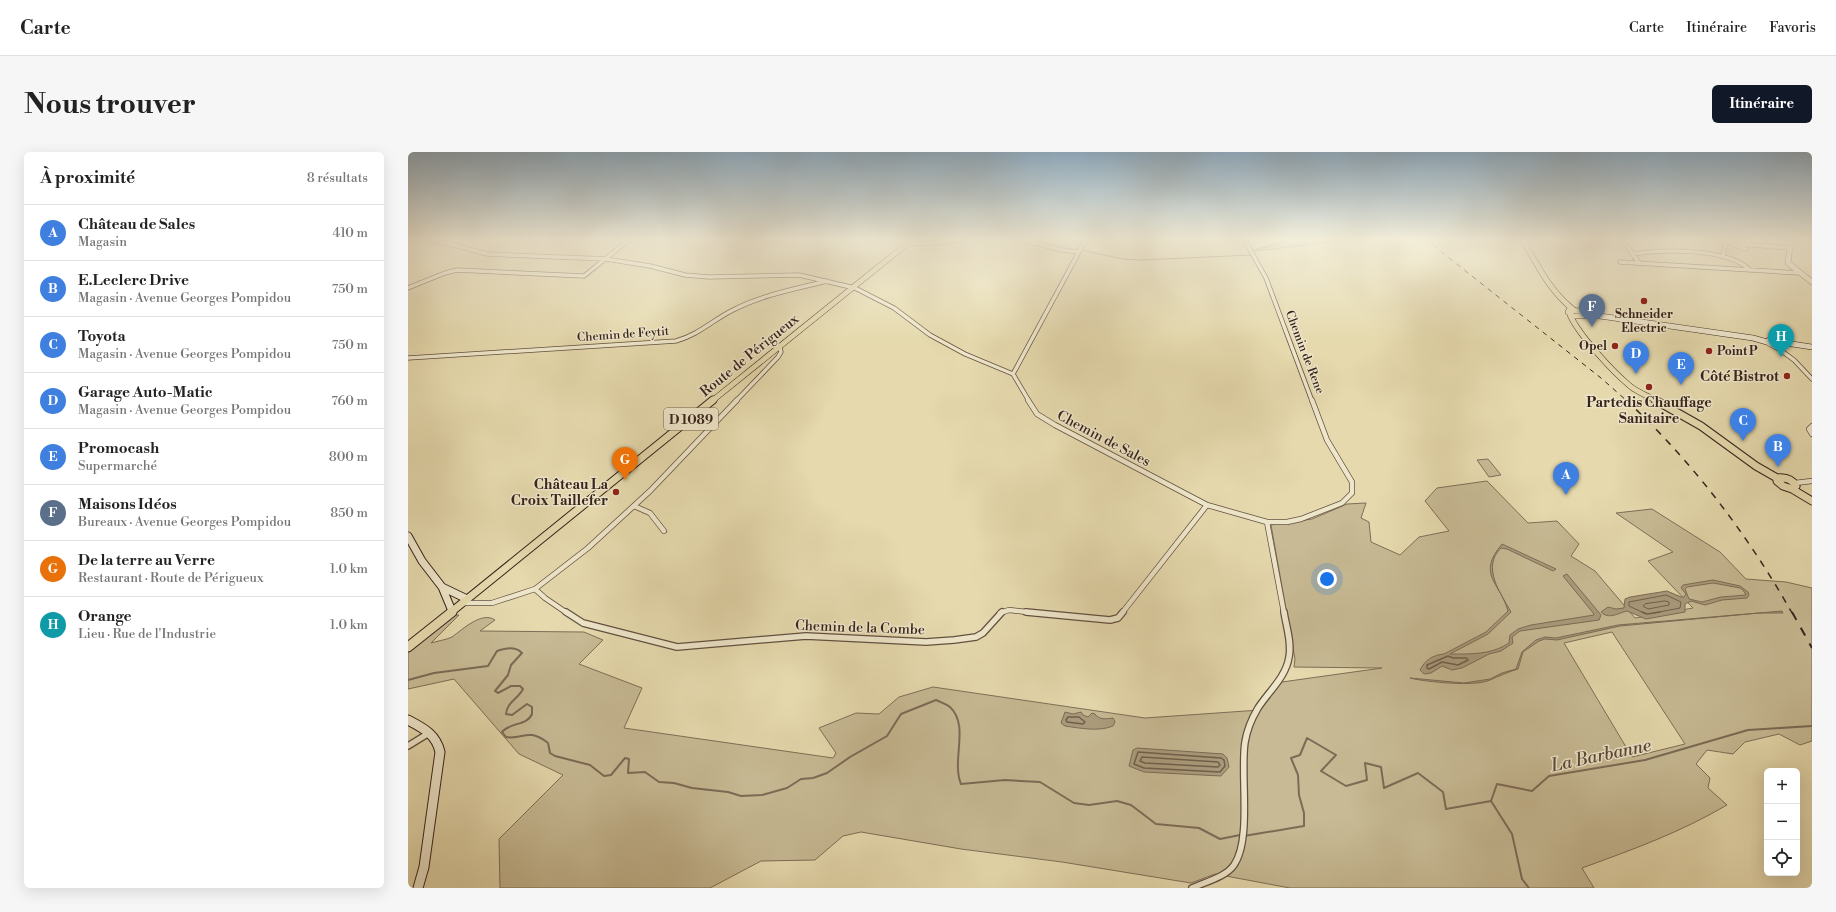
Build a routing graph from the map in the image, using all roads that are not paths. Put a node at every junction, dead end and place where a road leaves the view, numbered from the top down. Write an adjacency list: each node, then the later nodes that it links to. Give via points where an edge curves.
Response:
1 (444, 273): 14 (street)
2 (528, 273): 3 (street, via 584,276)
3 (587, 273)
4 (679, 273): 12 (street, via 709,277 799,276)
5 (871, 273): 15 (main road, Route de Périgueux / D 1089)
6 (1068, 273): 24 (street)
7 (1263, 273): 28 (street, Chemin de Rene, via 1328,440)
8 (1542, 273): 11 (main road)
9 (1800, 273): 10 (street)
10 (1809, 278): 13 (street)
11 (1546, 280): 16 (main road, via 1567,306); 17 (main road)
12 (827, 281): 15 (street); 23 (street, Chemin de Feytit, via 752,301 727,313 702,330 676,341)
13 (1812, 282)
14 (408, 288)
15 (853, 288): 21 (main road, Route de Périgueux / D 1089); 24 (street, via 882,301 930,335 964,354)
16 (1574, 310): 17 (main road); 18 (main road)
17 (1569, 313): 18 (main road); 19 (main road)
18 (1582, 315): 19 (main road); 20 (street, via 1593,314 1729,334)
19 (1574, 324): 30 (main road, via 1612,369 1631,387 1701,426 1777,478 1776,481 1780,485)
20 (1780, 345): 22 (street); 25 (street)
21 (780, 347): 33 (street, via 778,357); 39 (main road, Route de Périgueux / D 1089)
22 (1812, 347)
23 (408, 358)
24 (1014, 374): 32 (street, Chemin de Sales, via 1024,396 1037,414)
25 (1812, 379)
26 (1812, 426): 27 (street, via 1809,429)
27 (1812, 434)
28 (1346, 473): 34 (street, Chemin de Sales, via 1353,488 1350,498 1342,503 1301,519)
29 (1812, 481): 30 (street)
30 (1793, 486): 31 (main road)
31 (1812, 501)
32 (1207, 505): 34 (street, Chemin de Sales); 38 (street, Chemin de la Combe, via 1118,618 1110,620 1009,610 1001,612 983,633 976,637 954,640 926,642 806,636 677,647 583,623)
33 (634, 506): 35 (street, via 648,511); 38 (street, via 588,548)
34 (1267, 522): 46 (street, via 1291,658 1283,675 1258,709 1248,731 1245,743 1241,848 1234,865 1215,878)
35 (664, 531)
36 (408, 536): 37 (street, via 422,561)
37 (442, 587): 39 (street); 40 (street)
38 (535, 589): 39 (street, via 490,605)
39 (465, 601): 40 (main road, Route de Périgueux / D 1089)
40 (452, 612): 41 (main road, D 1089)
41 (409, 645)
42 (408, 720): 43 (street)
43 (431, 732): 44 (street); 45 (street, via 439,744 440,752 424,867)
44 (408, 746)
45 (418, 888)
46 (1192, 888)

